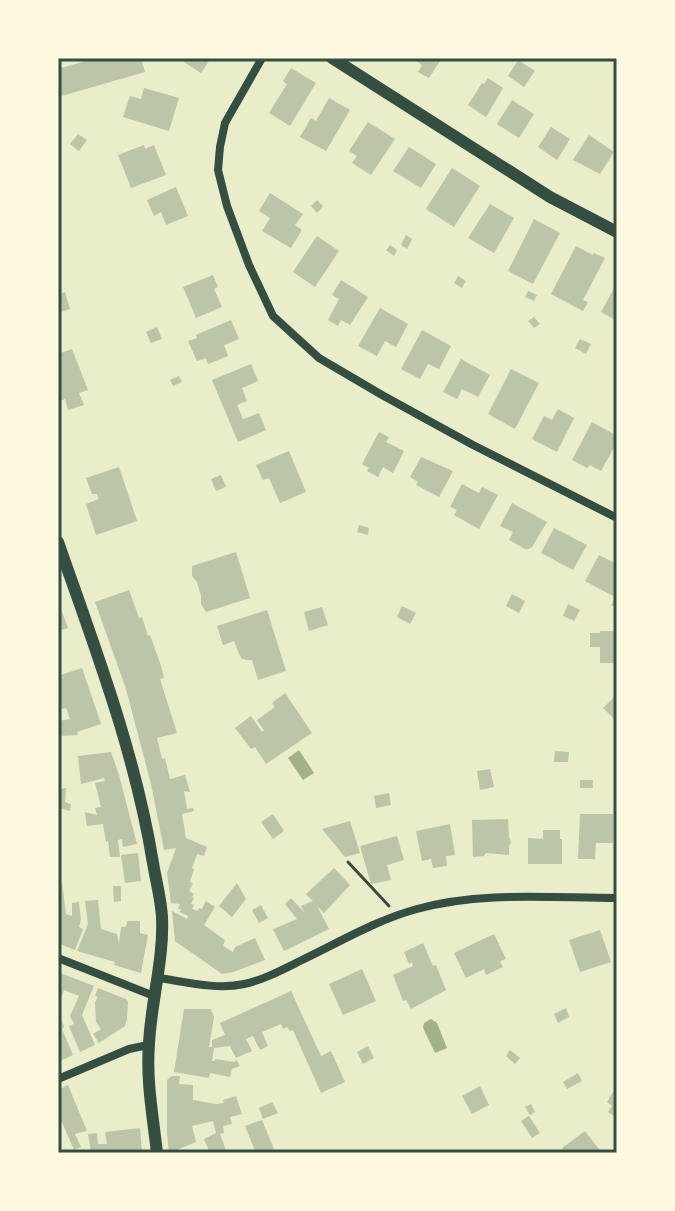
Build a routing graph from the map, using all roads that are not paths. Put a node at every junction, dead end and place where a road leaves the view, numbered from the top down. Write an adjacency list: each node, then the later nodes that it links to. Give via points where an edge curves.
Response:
1 (262, 58): 4 (street, via 225,123 218,170 249,265 273,316 319,358 382,395)
2 (332, 58): 3 (street, via 550,197)
3 (617, 232)
4 (617, 518)
5 (58, 542): 8 (street, via 114,703 148,830 162,915)
6 (617, 898): 8 (street, via 472,899 430,906 398,915 244,984 223,987)
7 (58, 958): 9 (street)
8 (159, 978): 9 (street)
9 (154, 996): 10 (street)
10 (148, 1045): 11 (street); 12 (street)
11 (58, 1079)
12 (157, 1153)

